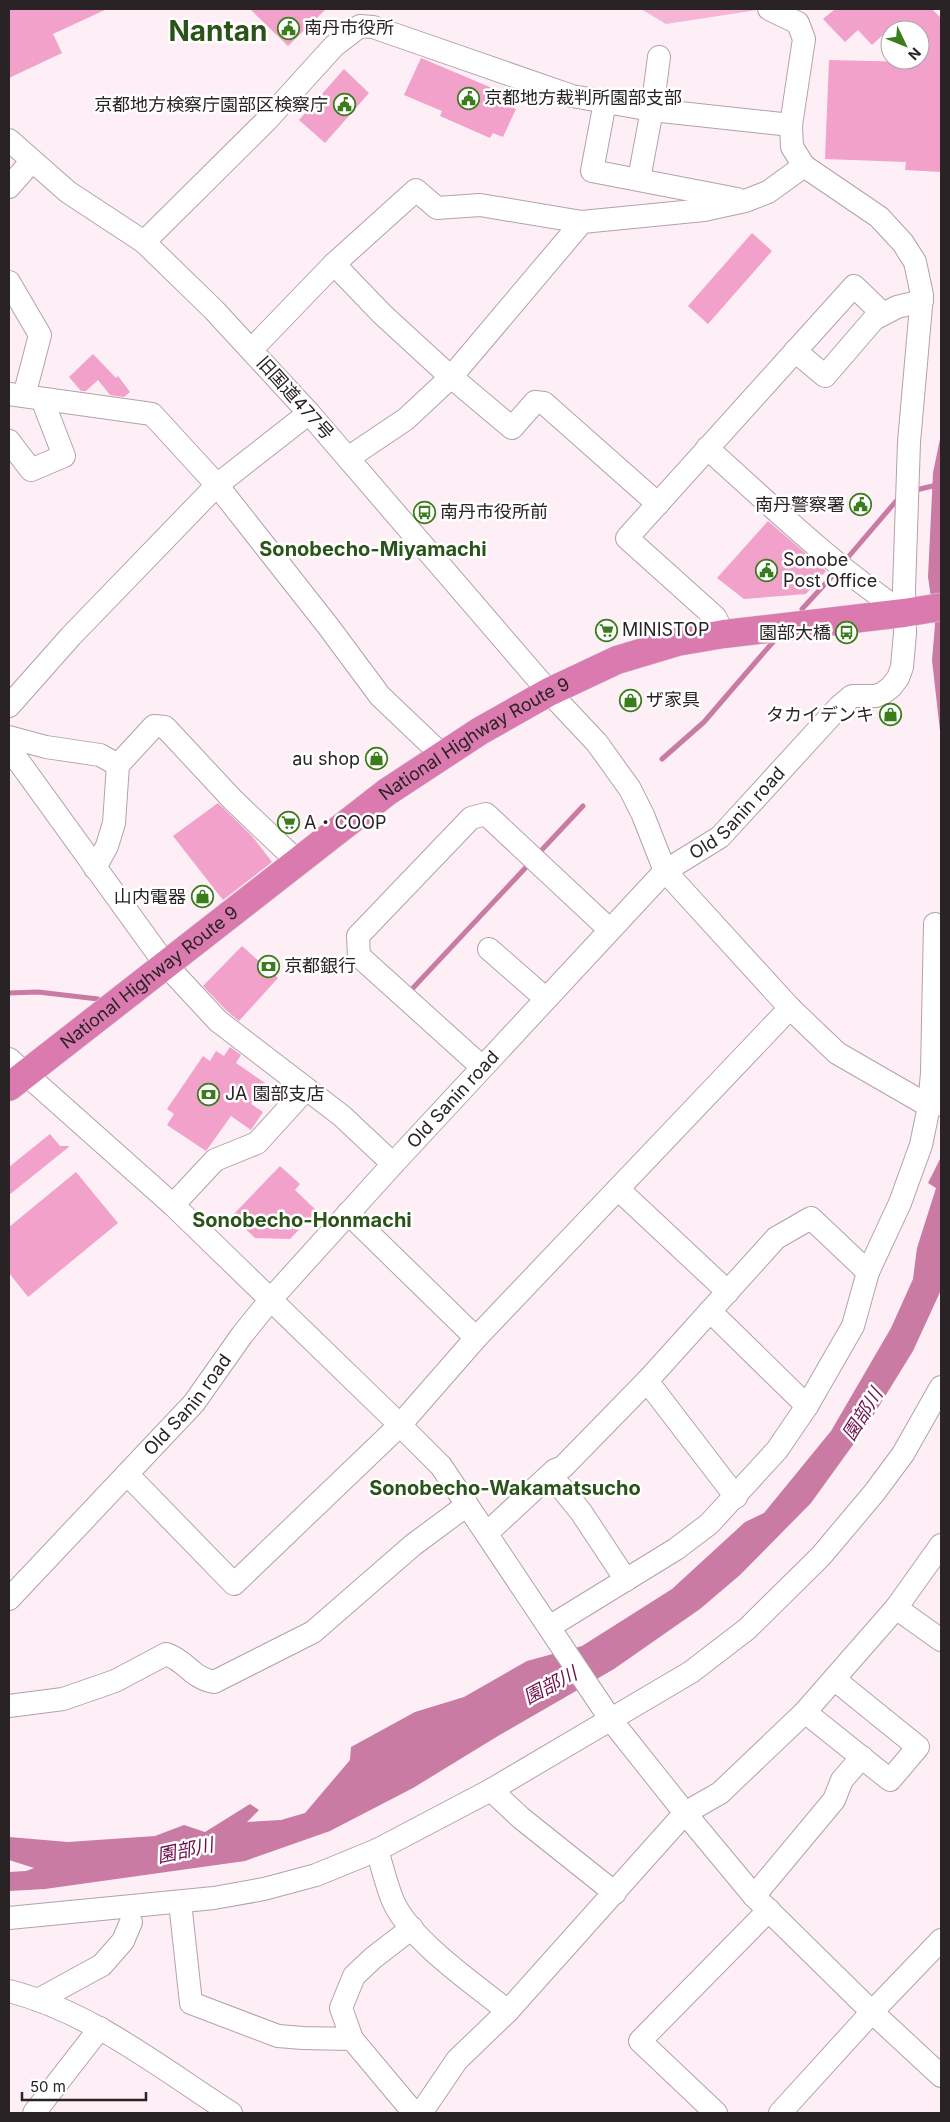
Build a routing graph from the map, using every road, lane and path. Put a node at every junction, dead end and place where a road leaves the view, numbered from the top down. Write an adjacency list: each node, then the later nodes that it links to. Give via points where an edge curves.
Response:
1 (769, 9): 2 (street)
2 (795, 16): 6 (street, via 804,39)
3 (659, 57): 5 (street)
4 (605, 102): 5 (street); 10 (street, via 592,171); 14 (street, via 572,96 360,26 334,46 266,121)
5 (652, 110): 6 (street); 10 (street)
6 (791, 125): 9 (street, via 792,147)
7 (9, 140): 8 (street, 旧国道477号)
8 (31, 162): 11 (street); 14 (street, 旧国道477号, via 68,192)
9 (804, 166): 12 (street, via 768,192); 17 (street, Old Sanin road, via 879,217 903,244 915,262)
10 (639, 179): 12 (street)
11 (9, 187)
12 (745, 201): 13 (street, via 704,210)
13 (582, 222): 15 (street, via 480,205 438,208 416,190); 21 (street)
14 (144, 242): 19 (street, 旧国道477号)
15 (334, 264): 19 (street); 21 (street, via 382,314)
16 (9, 282): 22 (street, via 40,335)
17 (922, 301): 18 (street); 29 (street, Old Sanin road, via 909,442)
18 (883, 314): 20 (street, via 874,319 825,376); 20 (street, via 854,286)
19 (252, 349): 23 (street, 旧国道477号)
20 (795, 351): 25 (street)
21 (452, 376): 26 (street, via 406,419); 28 (street, via 512,428 535,402 544,403)
22 (25, 396): 24 (street, via 64,456 31,470); 27 (street, via 152,414)
23 (310, 413): 26 (street, 旧国道477号); 27 (street)
24 (9, 441)
25 (707, 448): 28 (street); 29 (street, via 874,593)
26 (348, 458): 31 (street, 旧国道477号)
27 (217, 485): 32 (street, via 71,636); 35 (street, via 380,696)
28 (658, 504): 30 (street, via 627,538 715,617)
29 (920, 616): 30 (highway, National Highway Route 9); 39 (street, Old Sanin road, via 892,687 876,696 852,696 720,837)
30 (724, 634): 31 (highway, National Highway Route 9, via 640,652)
31 (549, 692): 35 (highway, National Highway Route 9); 39 (street, 旧国道477号, via 597,743 630,789)
32 (9, 706)
33 (9, 737): 36 (street, via 46,747 100,754)
34 (9, 748): 38 (street)
35 (442, 755): 37 (highway, National Highway Route 9, via 387,792)
36 (118, 765): 37 (street, via 154,726 165,728); 38 (street, via 114,823)
37 (298, 862): 43 (highway, National Highway Route 9)
38 (95, 868): 43 (street)
39 (665, 871): 41 (street, Old Sanin road); 45 (street)
40 (935, 924): 49 (street, via 932,1072)
41 (610, 930): 44 (street, Old Sanin road); 46 (street, via 486,814 471,818 358,936 359,956)
42 (489, 949): 44 (street)
43 (166, 965): 47 (highway, National Highway Route 9); 48 (street, via 218,1021)
44 (545, 998): 46 (street, Old Sanin road)
45 (790, 1008): 49 (street, via 837,1053); 51 (street)
46 (482, 1066): 50 (street, Old Sanin road)
47 (15, 1073): 52 (street)
48 (306, 1089): 50 (street, via 342,1116); 52 (street, via 257,1142 215,1160)
49 (935, 1105): 54 (street, via 900,1203)
50 (393, 1164): 53 (street, Old Sanin road)
51 (618, 1189): 55 (street); 58 (street)
52 (173, 1205): 56 (street)
53 (348, 1213): 56 (street, Old Sanin road); 58 (street)
54 (868, 1272): 55 (street, via 811,1218 776,1238); 61 (street, via 853,1326)
55 (728, 1292): 57 (street)
56 (271, 1299): 62 (street); 63 (street, Old Sanin road, via 194,1403)
57 (710, 1311): 59 (street); 61 (street)
58 (476, 1338): 62 (street)
59 (647, 1381): 64 (street, via 562,1467); 65 (street)
60 (941, 1387): 77 (street, via 903,1454 821,1556 747,1628 691,1672)
61 (807, 1406): 65 (street, via 777,1450)
62 (400, 1424): 63 (street, via 234,1584); 66 (street, via 441,1466)
63 (127, 1474): 70 (street, Old Sanin road)
64 (550, 1475): 67 (street); 69 (street, via 581,1512)
65 (736, 1497): 69 (street, via 709,1524 676,1549)
66 (467, 1506): 67 (street); 75 (street, via 413,1545 313,1632 214,1682 200,1679 175,1656 166,1654 115,1681 63,1699)
67 (487, 1533): 72 (street)
68 (941, 1545): 71 (street)
69 (626, 1580): 72 (street)
70 (9, 1599)
71 (896, 1608): 73 (street); 74 (street)
72 (552, 1631): 77 (street)
73 (941, 1640)
74 (834, 1679): 76 (street); 78 (street, via 918,1747 890,1780)
75 (9, 1706)
76 (805, 1712): 78 (street); 80 (street, via 720,1793)
77 (609, 1716): 79 (street); 80 (street)
78 (862, 1757): 84 (street, via 842,1780 834,1800)
79 (491, 1790): 81 (street); 82 (street)
80 (685, 1813): 82 (street); 84 (street)
81 (377, 1850): 83 (street, via 316,1875 264,1889); 87 (street, via 394,1902)
82 (616, 1892): 91 (street)
83 (180, 1902): 85 (street); 94 (street, via 191,2003 278,2036)
84 (762, 1903): 92 (street); 100 (street, via 640,2040)
85 (9, 1918)
86 (131, 1922): 90 (street, via 122,1941 102,1965)
87 (412, 1928): 91 (street, via 439,1956); 94 (street, via 354,1976 341,2008)
88 (941, 1940): 92 (street)
89 (11, 1996): 90 (street)
90 (38, 2000): 93 (street)
91 (508, 2011): 99 (street, via 457,2060)
92 (872, 2012): 95 (street); 101 (street)
93 (100, 2028): 96 (street); 97 (street)
94 (352, 2039): 98 (street)
95 (941, 2076)
96 (34, 2113)
97 (231, 2113)
98 (414, 2113)
99 (421, 2113)
100 (716, 2113)
101 (780, 2113)

